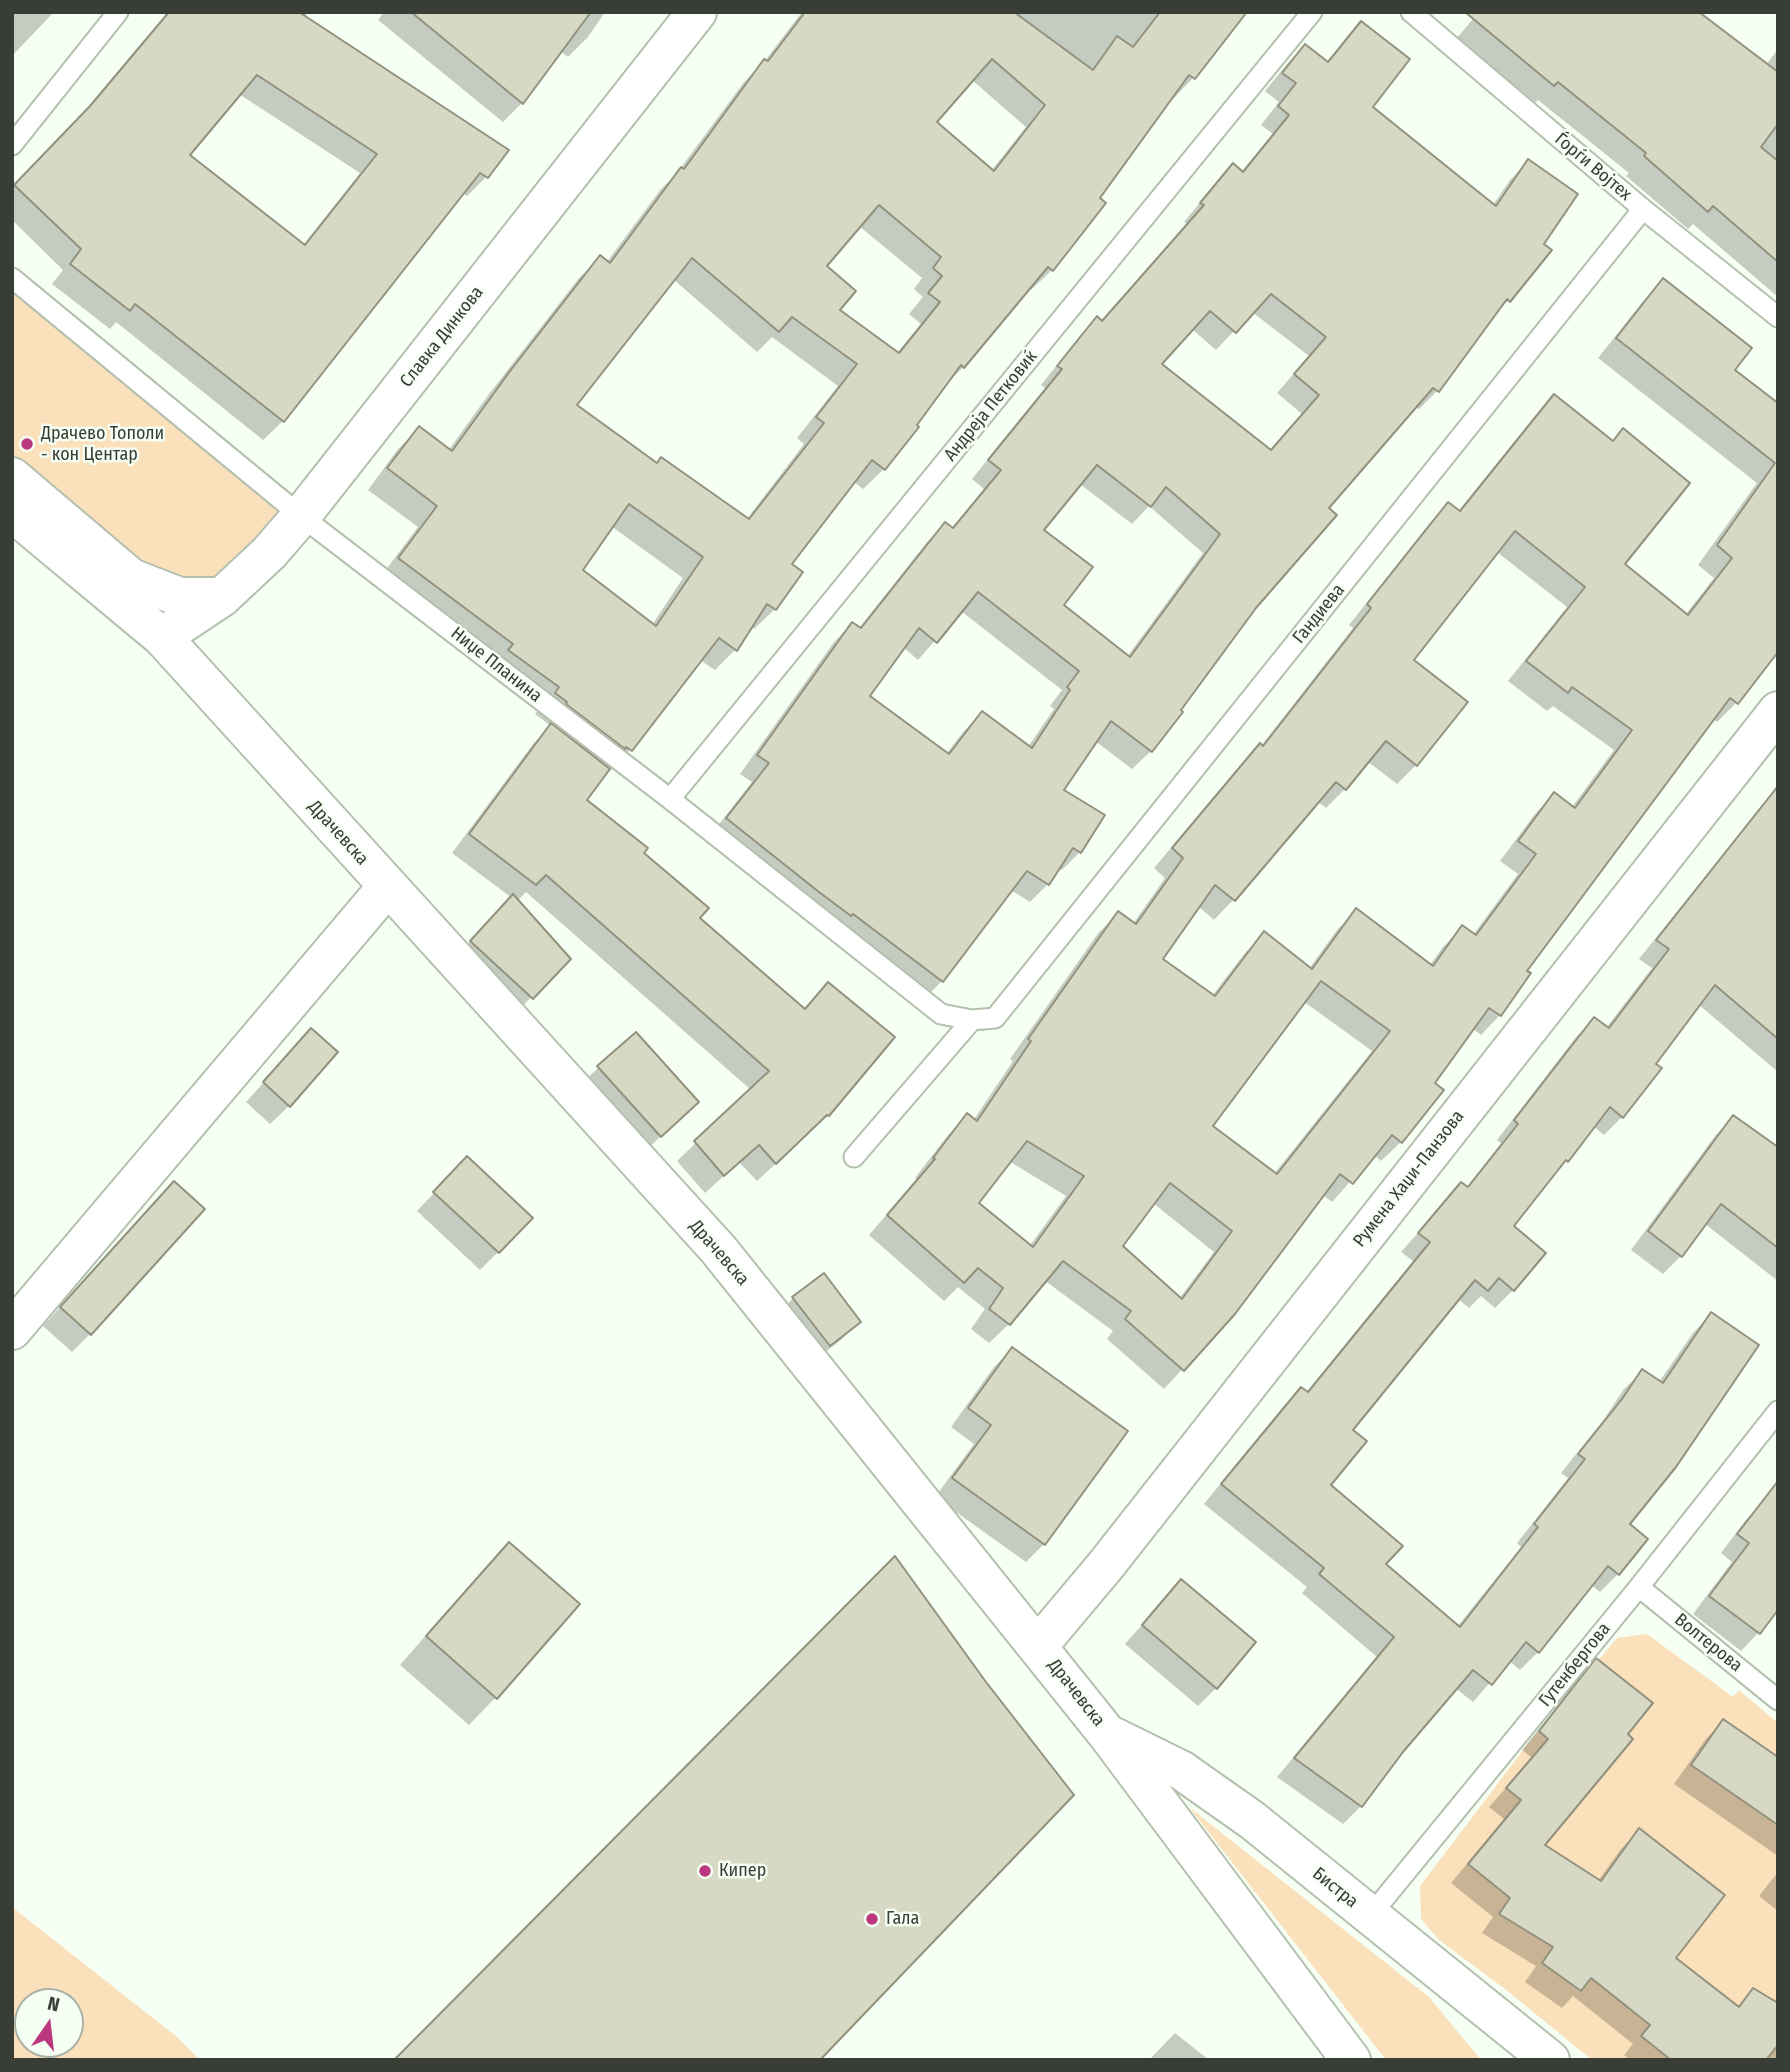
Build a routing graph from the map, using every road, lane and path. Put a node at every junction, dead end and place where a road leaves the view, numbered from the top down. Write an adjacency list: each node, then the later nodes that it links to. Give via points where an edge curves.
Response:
1 (118, 12): 5 (lane)
2 (697, 12): 11 (street, Славка Динкова)
3 (1312, 12): 15 (lane, Андреја Петковиќ)
4 (1412, 12): 6 (lane, Ѓорѓи Војтех)
5 (12, 145)
6 (1643, 209): 8 (lane, Ѓорѓи Војтех); 17 (lane, Гандиева)
7 (12, 278): 11 (lane, Ниџе Планина)
8 (1778, 317)
9 (12, 477): 12 (street, via 131,578 180,597)
10 (12, 512): 13 (street, Драчевска)
11 (301, 516): 12 (street, Славка Динкова); 15 (lane, Ниџе Планина)
12 (222, 597): 13 (street, Славка Динкова)
13 (162, 637): 16 (street, Драчевска)
14 (1778, 711): 23 (street, Румена Хаџи-Панзова)
15 (670, 799): 18 (lane, Ниџе Планина, via 941,1014)
16 (387, 887): 20 (street); 23 (street, Драчевска, via 718,1249)
17 (995, 1018): 18 (lane, Ниџе Планина)
18 (972, 1020): 19 (lane)
19 (853, 1157)
20 (12, 1330)
21 (1778, 1411): 22 (lane, Гутенбергова)
22 (1639, 1587): 24 (lane, Волтерова); 26 (lane, Гутенбергова)
23 (1038, 1646): 25 (street, Драчевска)
24 (1778, 1700)
25 (1108, 1735): 26 (street, Бистра, via 1181,1770 1252,1820); 27 (street, Драчевска)
26 (1370, 1916): 28 (street, Бистра)
27 (1351, 2060)
28 (1550, 2060)

